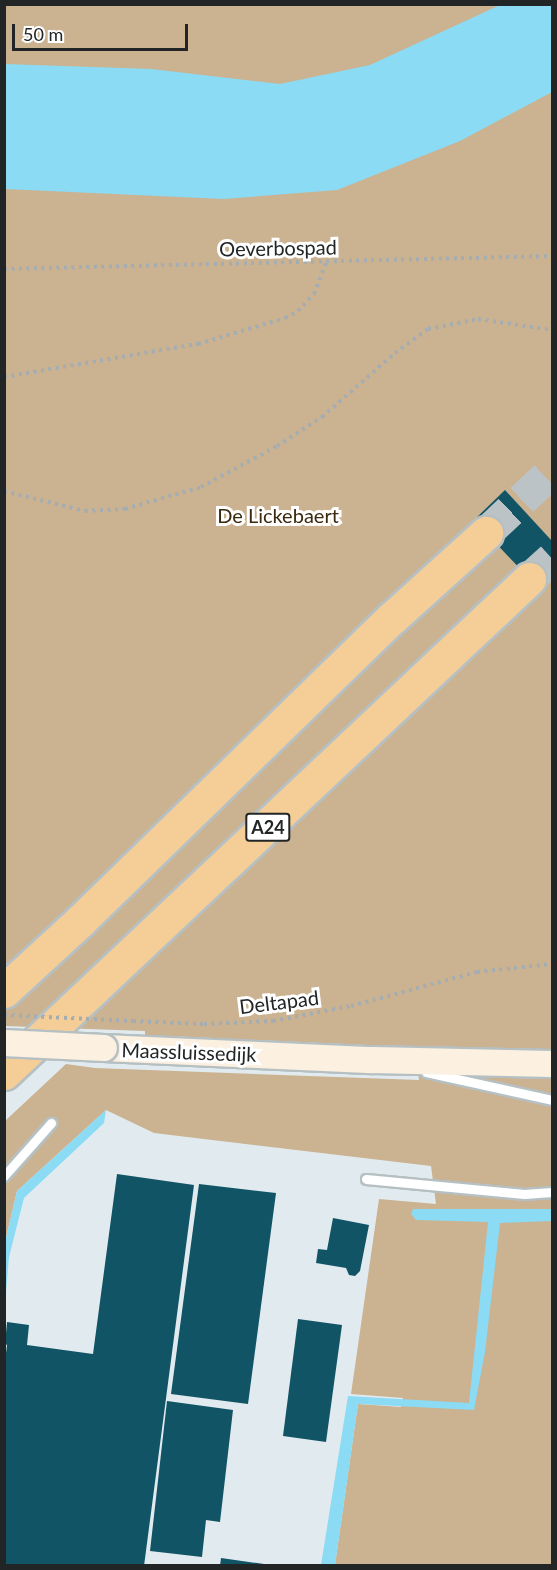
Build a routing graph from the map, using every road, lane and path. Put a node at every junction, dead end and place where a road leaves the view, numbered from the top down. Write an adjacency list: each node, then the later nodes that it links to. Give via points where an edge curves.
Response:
1 (552, 256): 2 (path, Oeverbospad)
2 (326, 262): 3 (path, Oeverbospad); 5 (path, via 314,294 285,318 198,344)
3 (4, 269)
4 (552, 330): 6 (path, via 478,319 428,328 322,417 278,446 201,487 125,509 85,511)
5 (4, 377)
6 (4, 491)
7 (486, 533): 10 (highway)
8 (529, 579): 15 (highway, A24)
9 (552, 964): 11 (path, Deltapad, bridge, via 477,972 351,1006 273,1021 204,1024)
10 (4, 991)
11 (4, 1015)
12 (4, 1043): 13 (street, Maassluissedijk, bridge)
13 (373, 1060): 14 (street, Maassluissedijk); 16 (lane, Maassluissedijk)
14 (552, 1064)
15 (4, 1073)
16 (552, 1100)
17 (51, 1123): 18 (lane)
18 (4, 1176)
19 (366, 1179): 20 (lane, via 524,1194)
20 (552, 1192)

